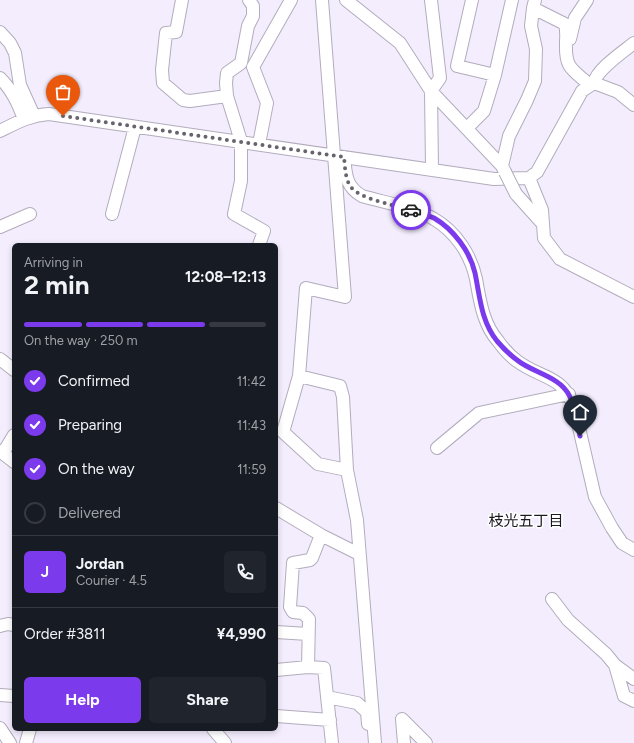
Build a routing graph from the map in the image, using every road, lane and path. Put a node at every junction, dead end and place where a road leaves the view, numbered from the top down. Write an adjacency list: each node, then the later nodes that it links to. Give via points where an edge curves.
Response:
1 (182, 0): 18 (street, via 176,32 166,33 162,83 184,100)
2 (249, 0): 18 (street, via 253,6 253,16 248,26 241,63 227,73)
3 (291, 0): 25 (street, via 253,67 267,103)
4 (322, 0): 26 (street)
5 (346, 0): 17 (street, via 400,43)
6 (430, 0): 17 (street, via 440,78)
7 (472, 0): 14 (street, via 457,66)
8 (512, 0): 14 (street)
9 (587, 0): 13 (street, via 575,18)
10 (534, 4): 13 (street, via 565,24); 28 (street, via 531,26 536,49 535,81 509,136)
11 (0, 32): 20 (street, via 15,53)
12 (634, 42): 16 (street, via 594,79)
13 (566, 61): 16 (street, via 569,67)
14 (495, 75): 22 (street, via 484,111)
15 (0, 78): 20 (street, via 10,88)
16 (592, 84): 19 (street, via 618,92); 29 (street, via 582,91 537,172)
17 (431, 91): 22 (street); 27 (street)
18 (227, 96): 24 (street)
19 (634, 105)
20 (29, 117): 21 (street, via 49,114); 23 (street)
21 (135, 127): 24 (street); 31 (street)
22 (467, 128): 28 (street)
23 (0, 131)
24 (241, 141): 25 (street); 34 (street, via 241,181 234,214 264,231)
25 (259, 144): 26 (street)
26 (339, 156): 27 (street); 38 (street, via 345,297 306,288); 39 (street, via 349,185 354,191 362,196 433,218 456,236 474,270 483,314 497,341 517,361 560,384)
27 (432, 169): 29 (street, via 494,179)
28 (503, 169): 32 (street, bridge, via 516,194)
29 (529, 178): 32 (street, via 542,210)
30 (30, 214): 33 (street)
31 (112, 214)
32 (542, 224): 35 (street, via 544,238 560,259)
33 (0, 227)
34 (260, 243)
35 (634, 297)
36 (0, 359): 37 (street)
37 (12, 368)
38 (299, 376): 44 (street, via 340,386); 44 (street, via 283,432 318,464)
39 (569, 394): 41 (street, via 479,413); 47 (street, via 595,497 622,542)
40 (12, 437): 42 (street)
41 (437, 448)
42 (2, 452): 43 (street)
43 (12, 460)
44 (348, 470): 48 (street, via 357,520)
45 (278, 509): 46 (street)
46 (321, 535): 48 (street); 53 (street, via 312,558 294,563 290,606 293,612 304,613 309,619)
47 (634, 550)
48 (359, 554): 72 (street)
49 (552, 599): 54 (street, via 568,620)
50 (12, 625): 51 (street)
51 (0, 626)
52 (278, 632): 53 (street)
53 (308, 634): 55 (street)
54 (615, 665): 57 (street); 61 (street, via 624,696)
55 (308, 667): 56 (street); 60 (street, via 324,668)
56 (278, 670)
57 (634, 679)
58 (0, 695): 59 (street)
59 (12, 696)
60 (327, 697): 63 (street); 71 (street, via 357,703 367,712)
61 (634, 701)
62 (278, 716): 63 (street)
63 (330, 720): 70 (street)
64 (0, 728): 67 (street)
65 (29, 731): 68 (street)
66 (215, 731): 69 (street)
67 (10, 743)
68 (26, 743)
69 (224, 743)
70 (332, 743)
71 (368, 743)
72 (375, 743)
73 (404, 743): 74 (street, via 402,720)
74 (426, 743)

